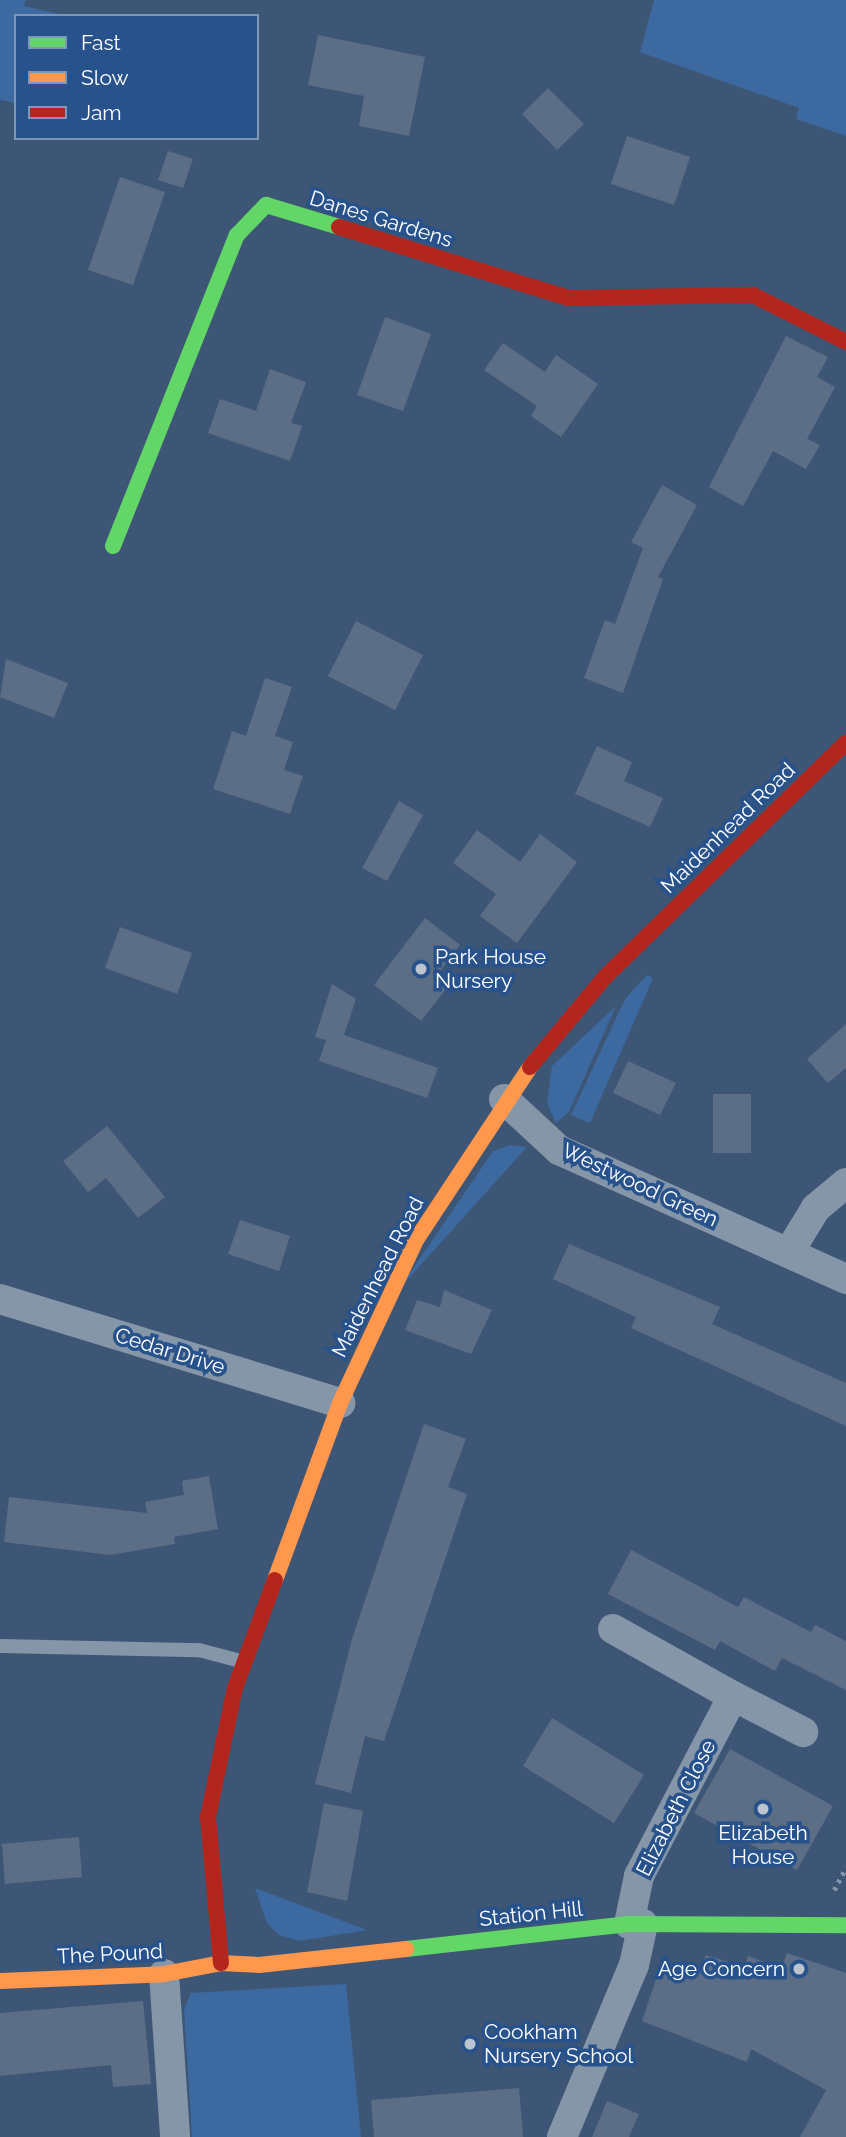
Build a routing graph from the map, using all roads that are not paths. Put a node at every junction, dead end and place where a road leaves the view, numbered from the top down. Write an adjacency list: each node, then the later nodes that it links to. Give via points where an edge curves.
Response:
1 (846, 342): 2 (main road, Danes Gardens, via 753,295 569,298 266,205 237,235)
2 (113, 546)
3 (846, 743): 4 (main road, Maidenhead Road, via 605,977)
4 (504, 1099): 6 (street, Westwood Green, via 559,1150); 9 (main road, Maidenhead Road, via 416,1240)
5 (846, 1183): 6 (street, via 816,1208)
6 (789, 1252): 7 (street, Westwood Green)
7 (846, 1279)
8 (0, 1299): 9 (street, Cedar Drive)
9 (340, 1403): 12 (main road, Maidenhead Road)
10 (613, 1629): 13 (street)
11 (1, 1646): 12 (lane, via 199,1650)
12 (243, 1662): 17 (main road, Maidenhead Road, via 208,1817)
13 (733, 1696): 14 (street); 15 (street, Elizabeth Close, via 639,1876)
14 (803, 1732)
15 (636, 1924): 16 (main road, Station Hill); 17 (main road, Station Hill, via 259,1965); 21 (street, Elizabeth Close, via 634,1965)
16 (846, 1924)
17 (221, 1962): 18 (main road, The Pound)
18 (164, 1974): 19 (main road, The Pound); 20 (street)
19 (0, 1982)
20 (175, 2137)
21 (562, 2137)

